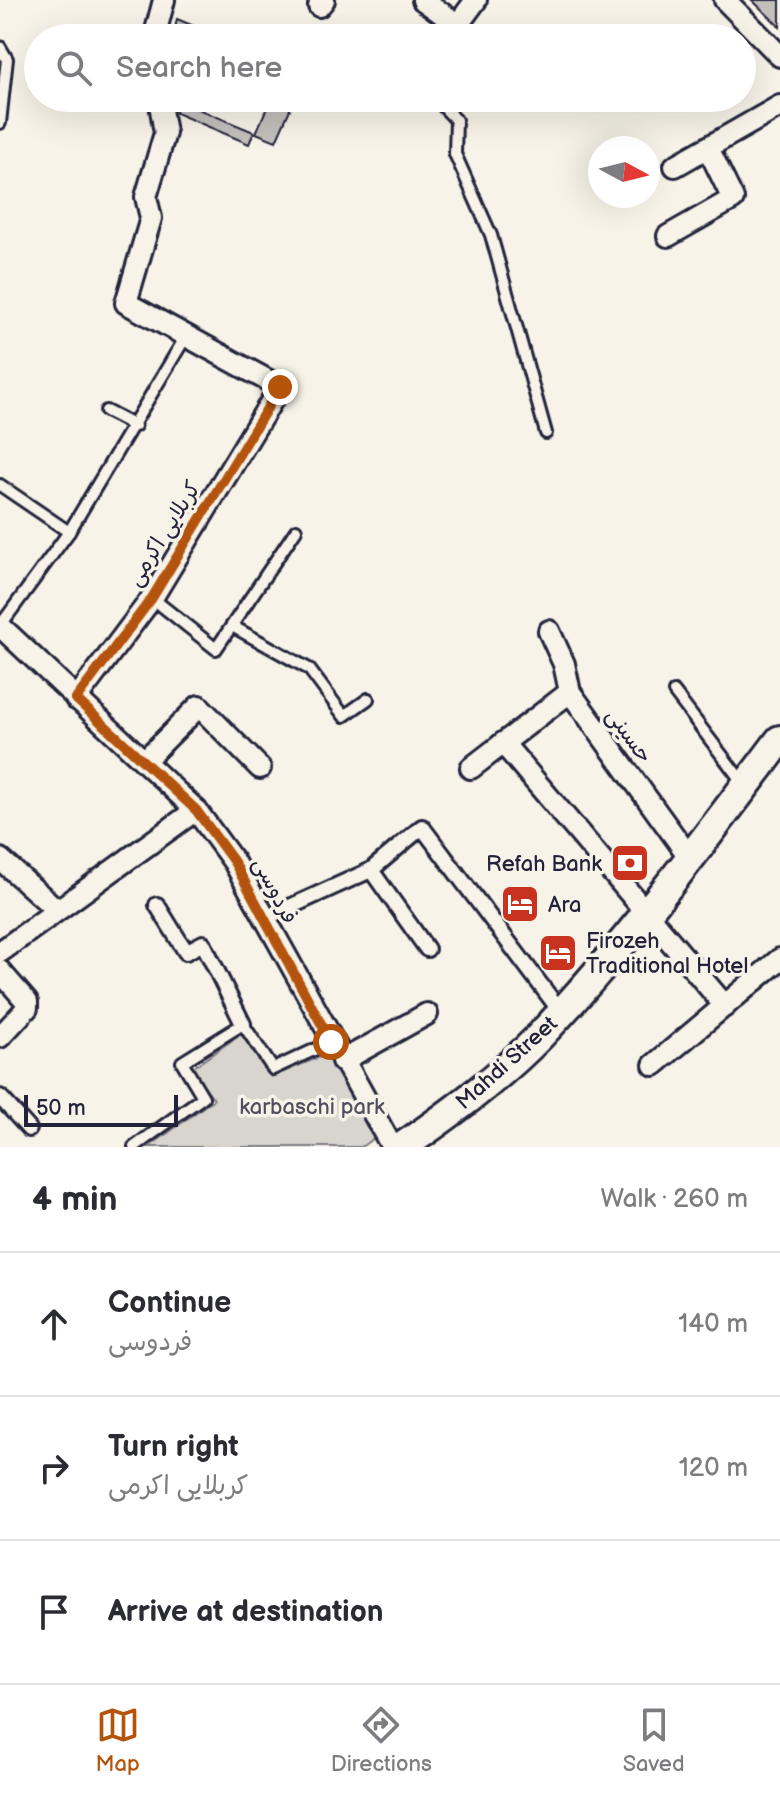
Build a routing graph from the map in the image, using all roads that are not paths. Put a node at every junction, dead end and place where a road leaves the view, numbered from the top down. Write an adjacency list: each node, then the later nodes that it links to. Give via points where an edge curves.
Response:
1 (164, 0): 5 (street)
2 (423, 0): 6 (street)
3 (476, 0): 7 (street)
4 (725, 0): 8 (street)
5 (158, 24)
6 (446, 24)
7 (458, 24)
8 (749, 24)
9 (756, 32): 11 (street)
10 (0, 47): 15 (lane, via 7,59)
11 (780, 56)
12 (780, 106): 16 (street)
13 (161, 112): 19 (street, via 165,133 146,197 151,218 126,303)
14 (448, 112): 22 (lane, via 456,120 455,154 491,235)
15 (0, 123)
16 (708, 148): 17 (street); 18 (street, via 733,199)
17 (675, 166)
18 (668, 236)
19 (185, 338): 21 (lane); 26 (street, کربلایی اکرمی, via 280,387)
20 (106, 411): 21 (lane)
21 (135, 426): 25 (lane)
22 (546, 433)
23 (0, 485): 25 (lane)
24 (296, 530): 28 (lane)
25 (69, 532): 27 (lane)
26 (152, 598): 28 (lane, via 216,649); 32 (street, کربلایی اکرمی)
27 (0, 626): 32 (street, فردوسی)
28 (232, 626): 33 (lane, via 309,669 344,716)
29 (549, 631): 30 (street, حسینی)
30 (570, 692): 35 (street); 41 (street, حسینی)
31 (674, 692): 39 (lane)
32 (76, 699): 36 (street, فردوسی)
33 (368, 699)
34 (780, 740): 39 (main road, Mahdi Street)
35 (503, 743): 38 (street); 46 (street)
36 (144, 761): 37 (street, via 199,706); 40 (street, فردوسی)
37 (260, 768)
38 (471, 768)
39 (746, 785): 41 (main road, Mahdi Street)
40 (196, 810): 45 (street); 47 (street, فردوسی, via 234,862)
41 (690, 858): 46 (main road, Mahdi Street)
42 (0, 859): 45 (street)
43 (371, 870): 47 (street); 48 (street); 53 (street, via 422,827)
44 (157, 905): 55 (street, via 186,952 203,943)
45 (57, 910): 49 (street)
46 (647, 914): 52 (street); 53 (main road, Mahdi Street)
47 (263, 919): 57 (street, فردوسی)
48 (427, 949)
49 (0, 952)
50 (780, 959): 52 (street)
51 (0, 971): 56 (street, via 27,1008)
52 (725, 1006): 59 (street)
53 (561, 1012): 62 (main road, Mahdi Street)
54 (427, 1014): 58 (street)
55 (243, 1024): 57 (lane, via 273,1069); 63 (lane, via 182,1062 203,1097)
56 (0, 1037)
57 (331, 1042): 58 (street, فردوسی)
58 (342, 1061): 64 (street, فردوسی)
59 (654, 1065)
60 (0, 1097): 61 (street)
61 (29, 1129)
62 (416, 1143)
63 (134, 1147)
64 (392, 1147)

